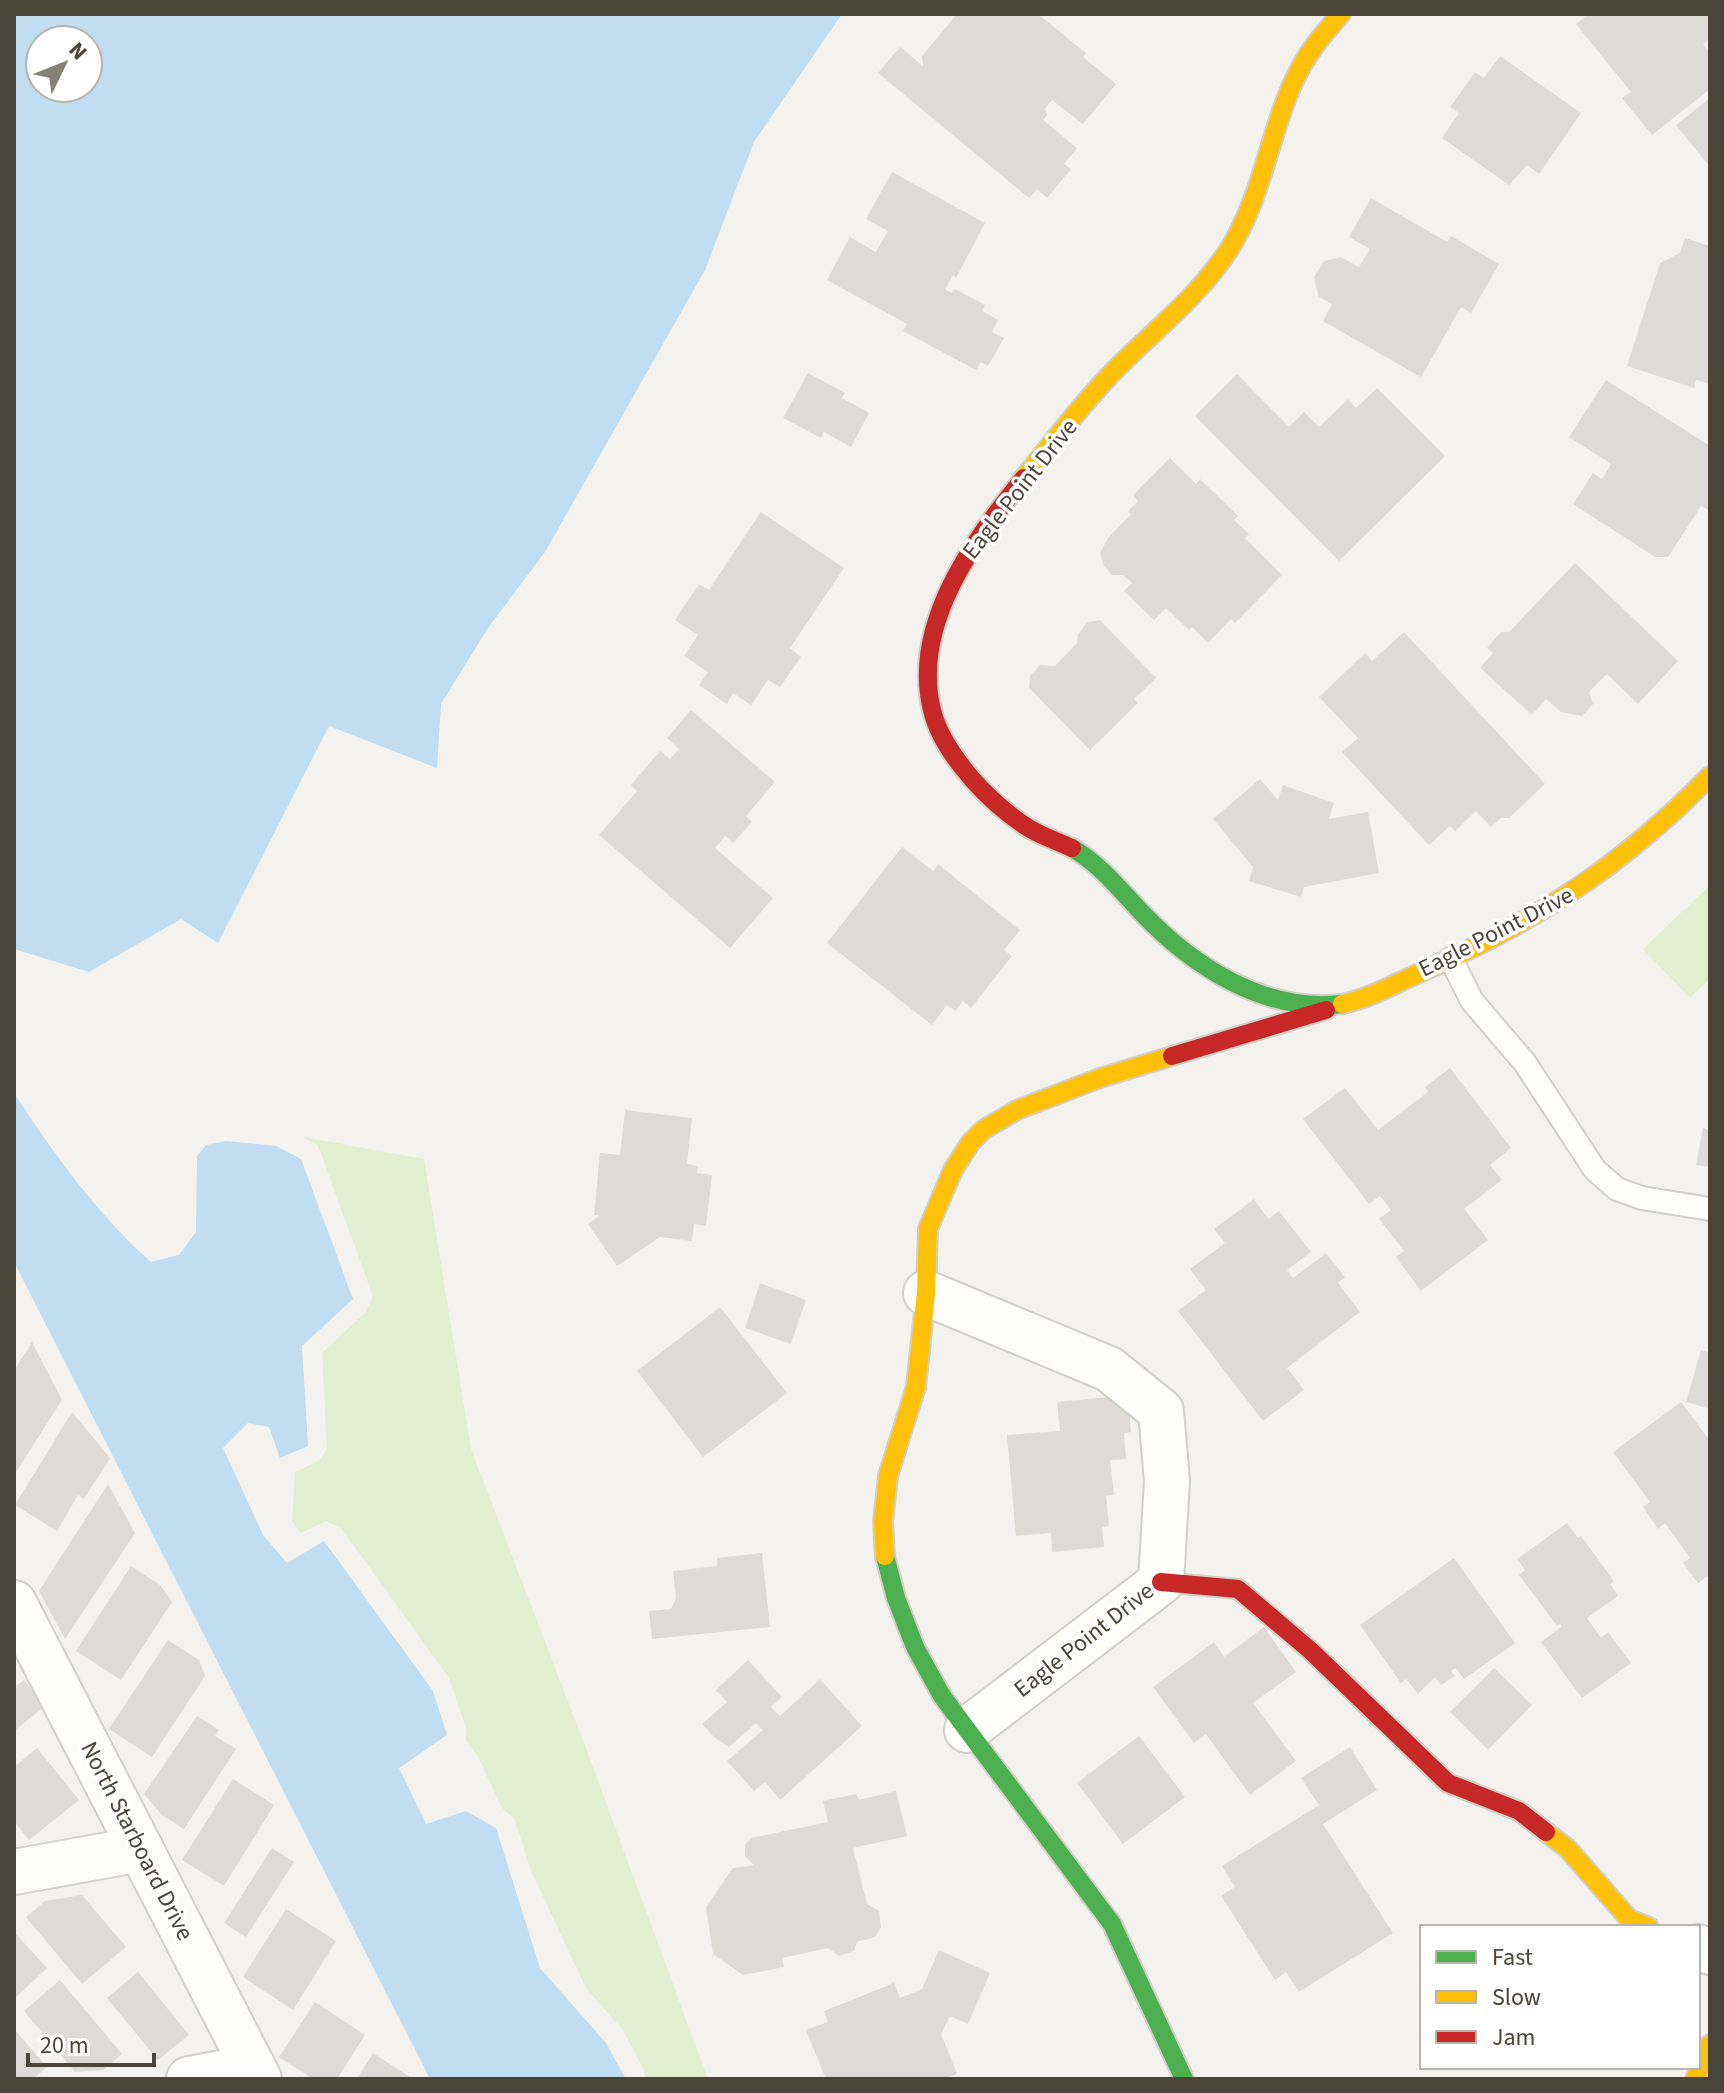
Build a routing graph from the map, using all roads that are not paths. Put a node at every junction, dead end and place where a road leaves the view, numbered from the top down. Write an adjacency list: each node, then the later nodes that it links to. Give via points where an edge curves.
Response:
1 (1341, 14): 4 (street, Eagle Point Drive, via 1296,73 1232,245 1205,283 1115,370 1003,504 960,566 936,626 929,696 936,725 989,797 1030,829 1088,858 1198,965 1234,984 1282,999)
2 (1710, 776): 3 (street, Eagle Point Drive, via 1623,859 1584,888)
3 (1451, 959): 4 (street, Eagle Point Drive); 5 (lane, via 1472,1001 1525,1063 1595,1170 1617,1189 1642,1198)
4 (1342, 1005): 6 (street, Eagle Point Drive, via 1100,1078 1017,1110 983,1130 953,1170 928,1229)
5 (1710, 1209)
6 (926, 1293): 7 (street, Eagle Point Drive, via 1109,1369 1161,1411 1167,1481); 9 (street, Eagle Point Drive, via 916,1387 888,1476 885,1554 915,1647)
7 (1161, 1582): 9 (street, Eagle Point Drive); 12 (street, via 1238,1589 1448,1783 1519,1811 1568,1849 1629,1919)
8 (18, 1621): 10 (street, North Starboard Drive)
9 (967, 1730): 17 (street, Eagle Point Drive, via 1112,1924)
10 (141, 1849): 11 (street); 15 (street, North Starboard Drive)
11 (14, 1872)
12 (1644, 1925)
13 (1710, 2044): 14 (street)
14 (1700, 2067)
15 (256, 2073): 16 (street)
16 (189, 2079)
17 (1184, 2079)

